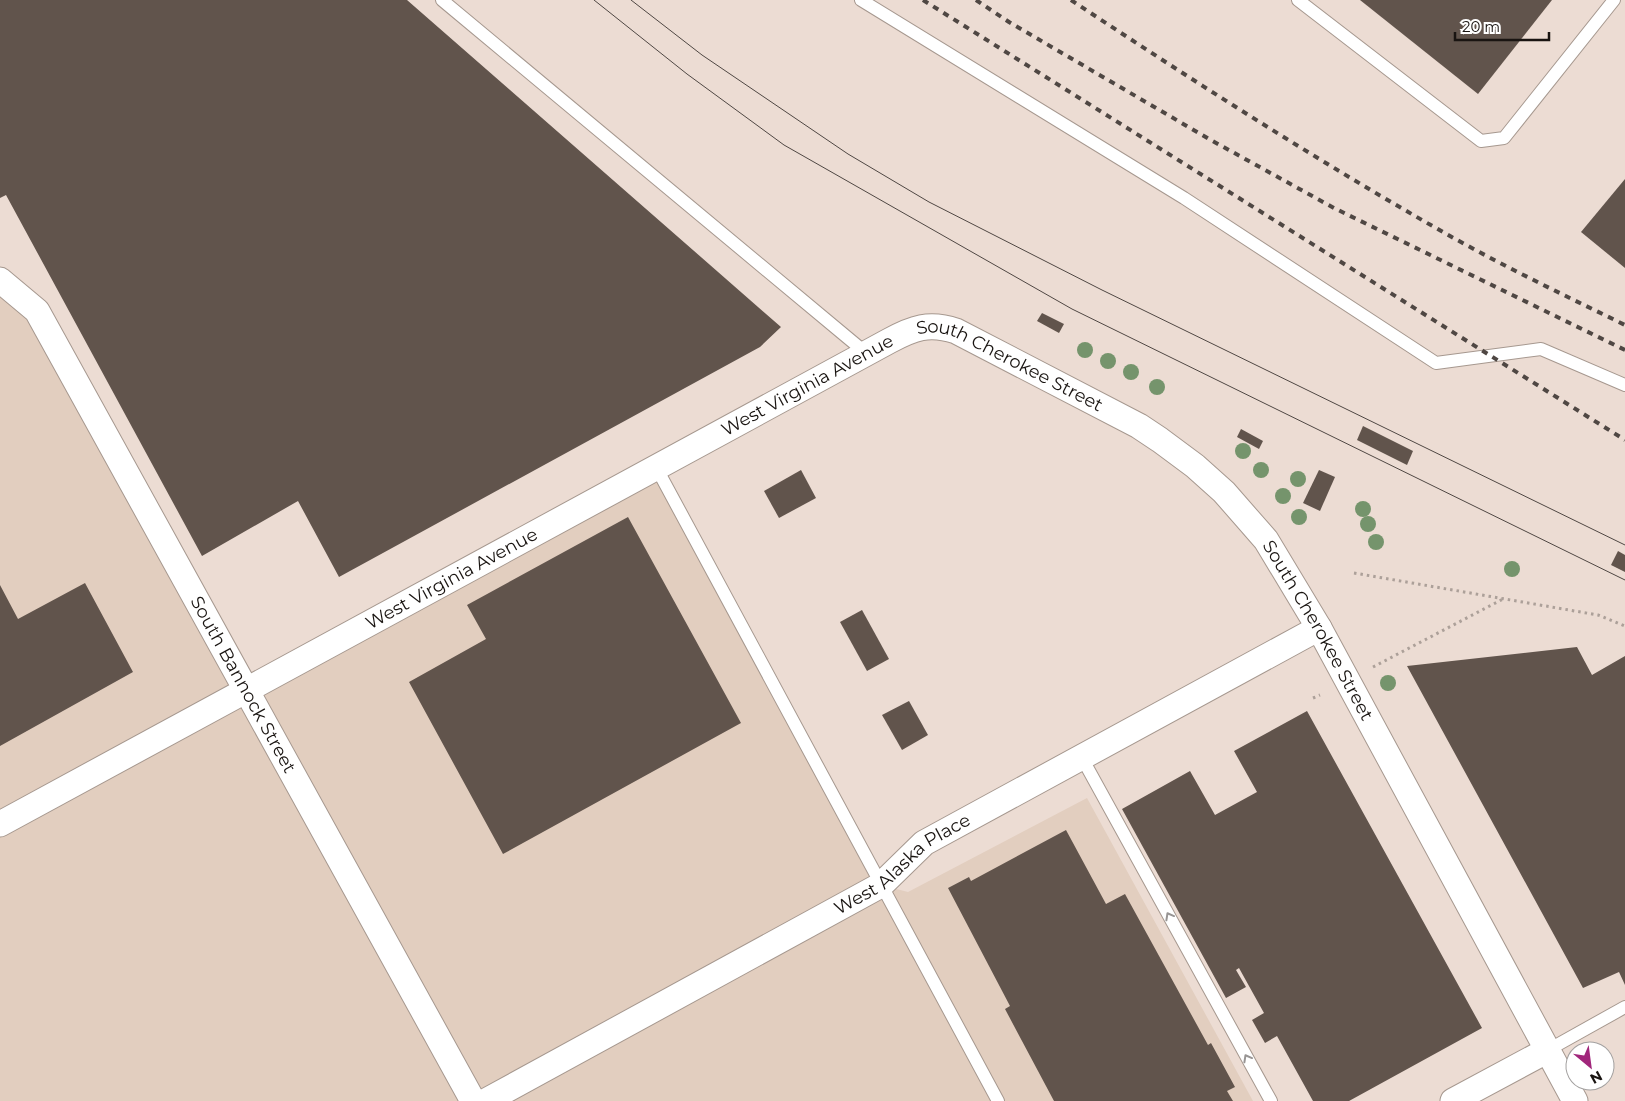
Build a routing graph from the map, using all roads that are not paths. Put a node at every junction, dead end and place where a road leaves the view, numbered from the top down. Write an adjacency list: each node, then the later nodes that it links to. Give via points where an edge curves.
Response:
1 (442, 0): 7 (lane)
2 (861, 0): 8 (lane, via 1184,198 1436,363 1541,349)
3 (1298, 0): 4 (lane, via 1481,142 1504,138)
4 (1614, 0)
5 (0, 280): 11 (street, South Bannock Street, via 37,311)
6 (904, 333): 7 (street, West Virginia Avenue); 10 (street, South Cherokee Street, via 935,326 956,331 1139,426 1169,446 1224,492 1266,540)
7 (866, 353): 9 (street, West Virginia Avenue)
8 (1625, 385)
9 (656, 467): 11 (street, West Virginia Avenue); 14 (lane)
10 (1320, 628): 12 (street, West Alaska Place); 16 (street, South Cherokee Street)
11 (247, 690): 13 (street, West Virginia Avenue); 17 (street, South Bannock Street)
12 (1082, 758): 14 (street, West Alaska Place, via 924,843); 20 (lane, one-way to 12)
13 (0, 824)
14 (881, 885): 18 (street, West Alaska Place); 19 (lane)
15 (1625, 1007): 16 (lane)
16 (1548, 1050): 21 (street); 22 (street, South Cherokee Street)
17 (473, 1101)
18 (486, 1101)
19 (998, 1101)
20 (1271, 1101)
21 (1453, 1101)
22 (1575, 1101)

